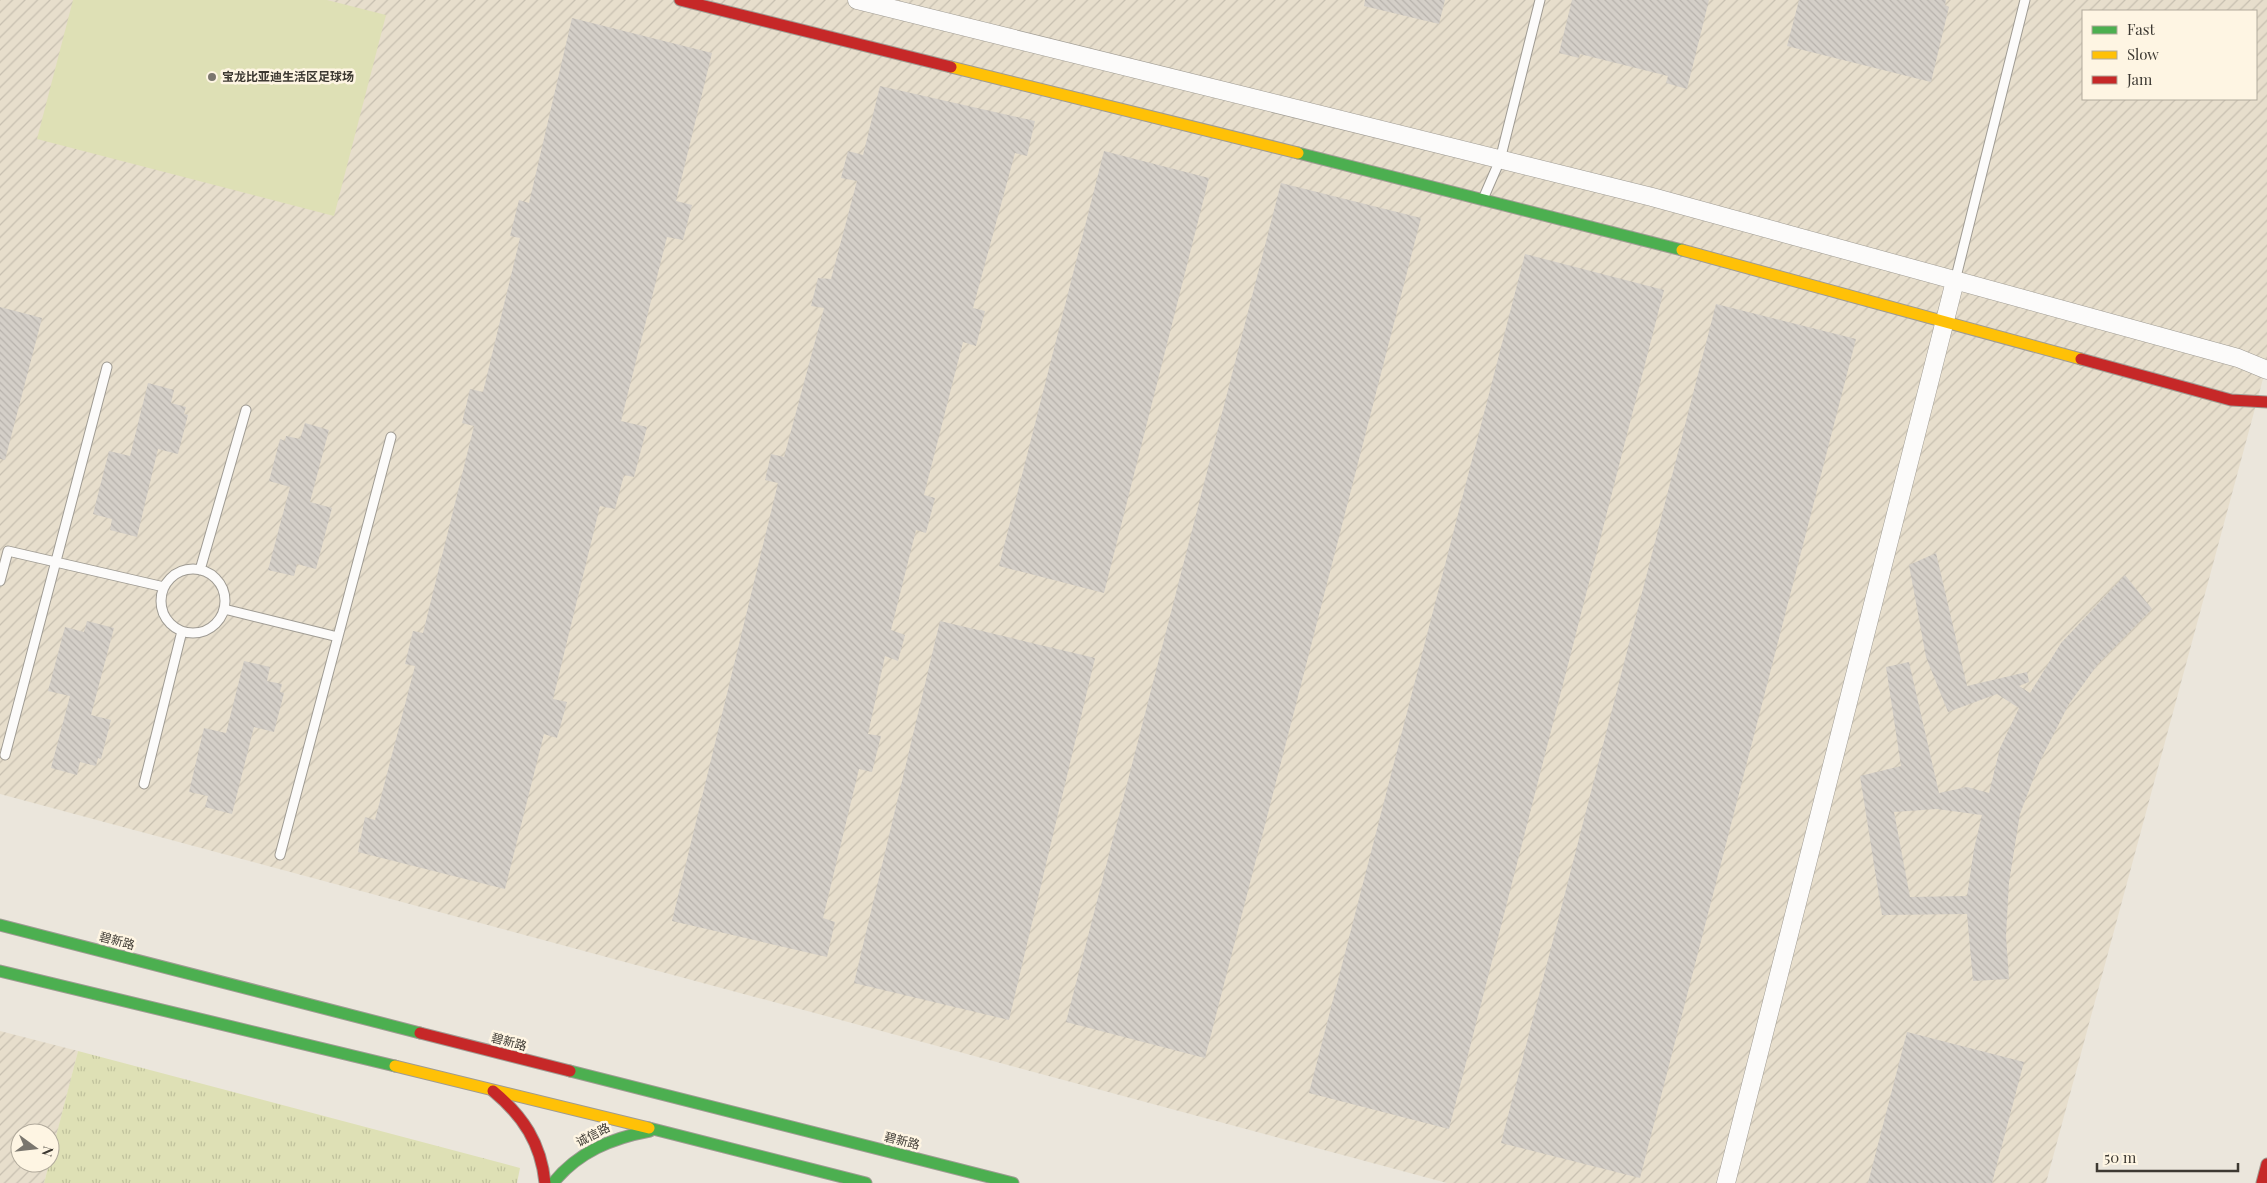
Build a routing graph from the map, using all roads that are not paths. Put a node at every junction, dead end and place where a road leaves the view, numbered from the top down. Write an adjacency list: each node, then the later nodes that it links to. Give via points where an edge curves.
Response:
1 (680, 0): 6 (main road)
2 (857, 0): 5 (street)
3 (1540, 0): 5 (lane)
4 (2025, 0): 7 (lane)
5 (1500, 160): 6 (lane); 7 (street, via 1662,200)
6 (1483, 200): 8 (main road, via 1642,239)
7 (1955, 281): 8 (street); 10 (street, via 2238,358)
8 (1945, 322): 11 (main road, via 2231,400); 33 (street)
9 (107, 367): 14 (lane)
10 (2267, 370)
11 (2267, 402)
12 (246, 410): 15 (lane)
13 (391, 437): 20 (lane)
14 (56, 562): 16 (lane, via 8,551); 17 (lane); 21 (lane)
15 (200, 570): 17 (lane, via 179,572); 18 (lane, via 210,574 222,589)
16 (0, 581)
17 (164, 587): 19 (lane, via 162,608 170,622)
18 (224, 610): 19 (lane, via 208,629 193,633); 20 (lane)
19 (182, 631): 22 (lane)
20 (338, 638): 23 (lane)
21 (5, 755)
22 (144, 784)
23 (280, 855)
24 (0, 925): 32 (main road, 碧新路)
25 (0, 971): 26 (main road)
26 (490, 1089): 27 (main road); 29 (main road, via 513,1107 529,1127 540,1153)
27 (656, 1130): 30 (main road, 诚信路, via 626,1134 600,1145 576,1160); 31 (main road)
28 (2267, 1164): 34 (main road)
29 (544, 1183)
30 (553, 1183)
31 (866, 1183)
32 (1013, 1183)
33 (1726, 1183)
34 (2262, 1183)

